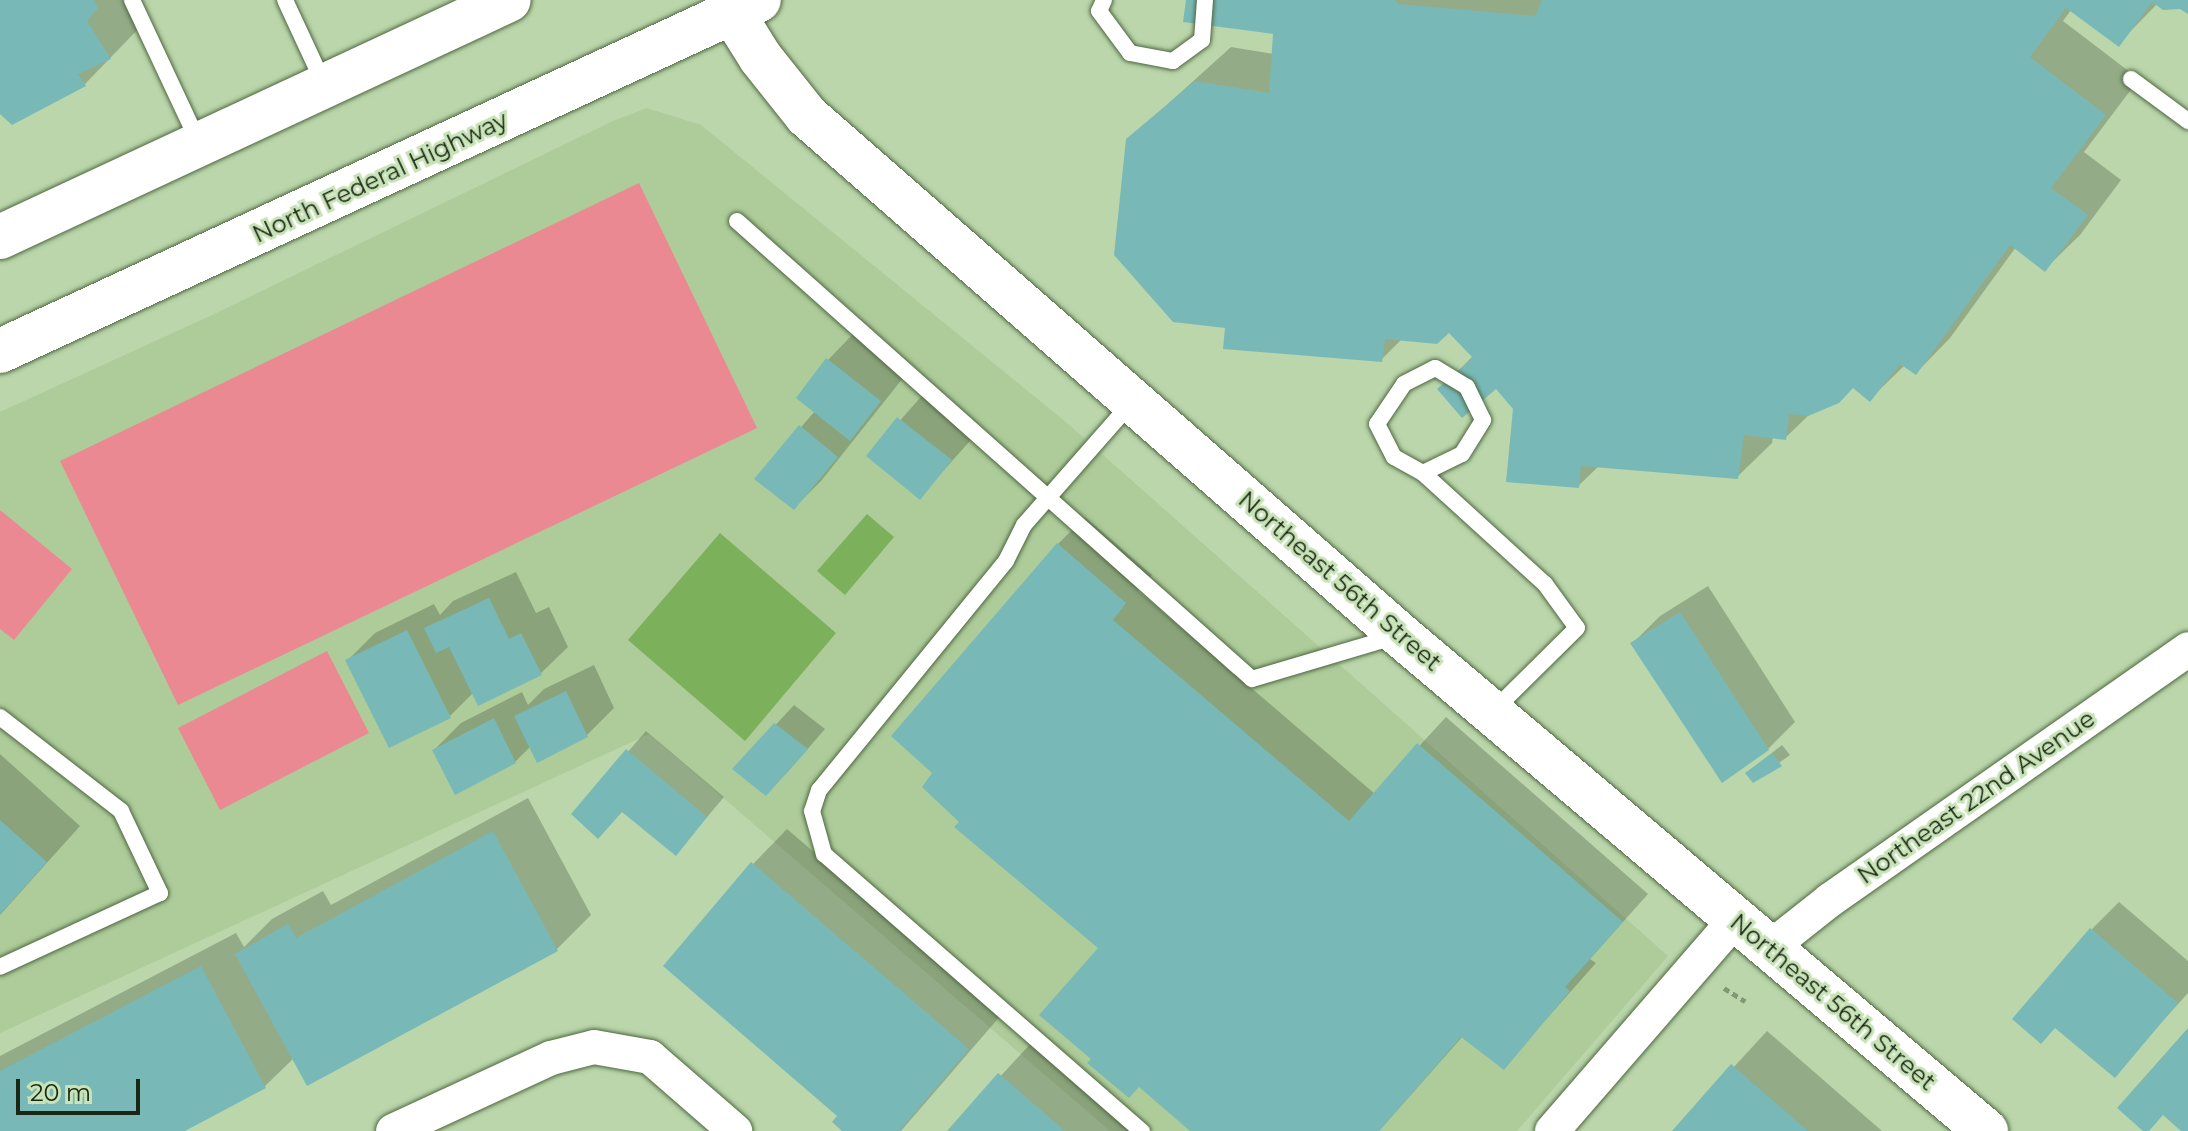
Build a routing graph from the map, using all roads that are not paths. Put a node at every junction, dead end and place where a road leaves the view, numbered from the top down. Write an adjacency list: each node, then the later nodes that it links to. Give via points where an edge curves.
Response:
1 (132, 0): 10 (lane)
2 (285, 0): 8 (lane)
3 (509, 0): 8 (street)
4 (1104, 0): 5 (lane, via 1099,11 1130,53 1173,61 1202,40)
5 (1205, 0)
6 (740, 4): 13 (street, North Federal Highway); 14 (street, Northeast 56th Street, via 760,57 807,116)
7 (2131, 79): 9 (lane)
8 (325, 86): 10 (street)
9 (2188, 121)
10 (200, 144): 12 (street)
11 (737, 221): 16 (lane)
12 (0, 237)
13 (0, 351)
14 (1133, 401): 16 (lane); 17 (street, Northeast 56th Street)
15 (1423, 473): 15 (lane, via 1394,457 1377,424 1404,384 1435,368 1467,387 1483,420 1462,454); 19 (lane, via 1545,584 1577,628)
16 (1046, 498): 17 (lane, via 1252,679); 26 (lane, via 1024,525 1006,561 819,790 812,811 824,854)
17 (1400, 635): 19 (street, Northeast 56th Street)
18 (2188, 649): 22 (street, Northeast 22nd Avenue)
19 (1493, 711): 21 (street, Northeast 56th Street)
20 (0, 717): 23 (lane, via 121,811 160,893)
21 (1735, 920): 22 (street, Northeast 56th Street); 27 (street)
22 (1768, 949): 28 (street, Northeast 56th Street)
23 (0, 967)
24 (393, 1131): 25 (street, via 551,1058 594,1047 650,1057)
25 (735, 1131)
26 (1142, 1131)
27 (1552, 1131)
28 (1986, 1131)

